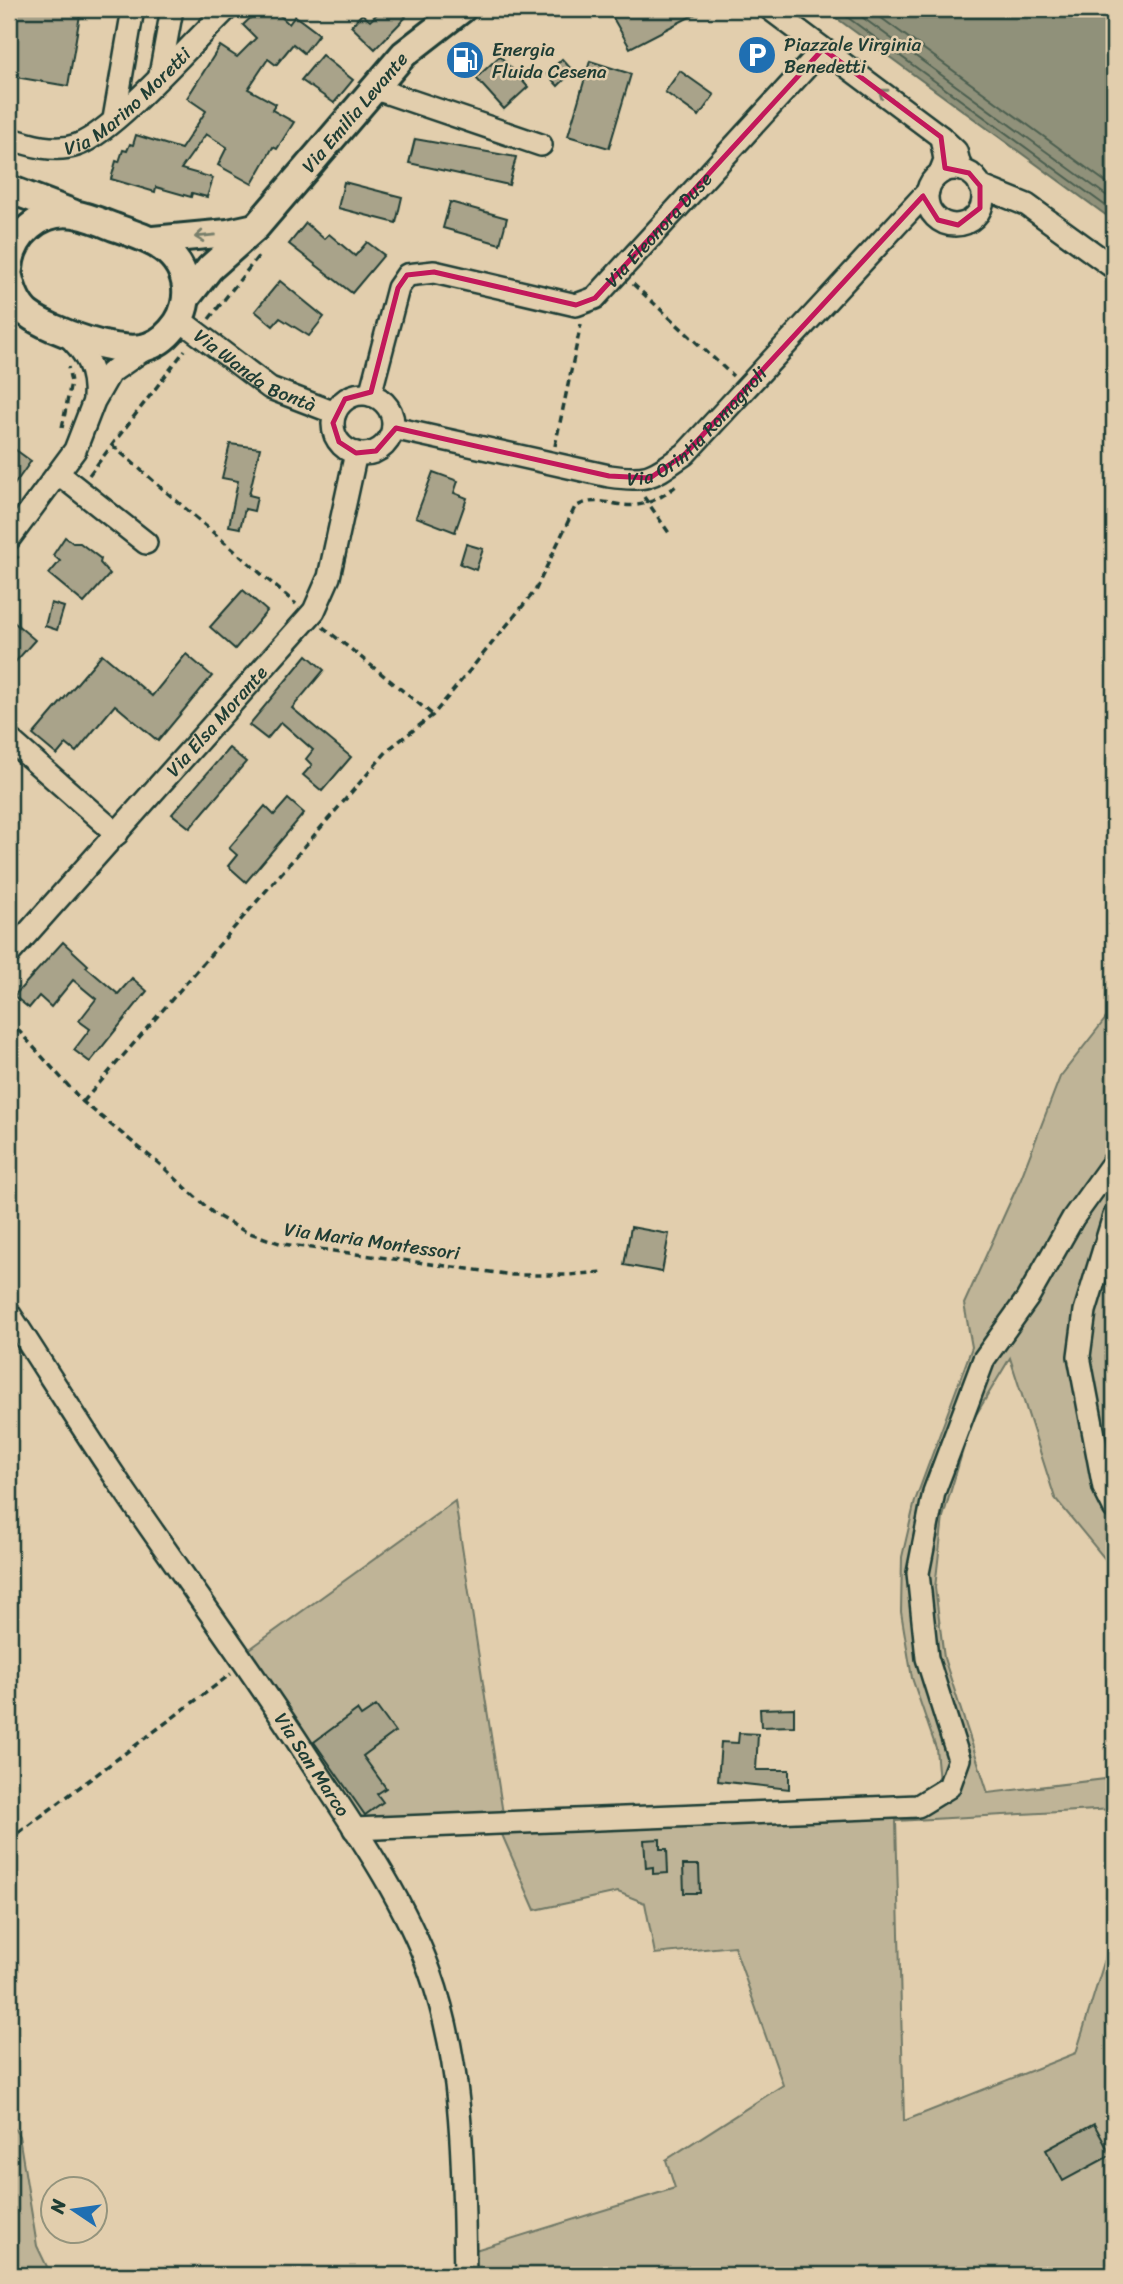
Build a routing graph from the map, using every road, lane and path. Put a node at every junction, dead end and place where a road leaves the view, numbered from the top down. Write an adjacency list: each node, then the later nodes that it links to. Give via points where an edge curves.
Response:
1 (132, 9): 9 (street)
2 (172, 9): 7 (street)
3 (227, 9): 7 (street, Via Marino Moretti)
4 (462, 9): 8 (main road, Via Emilia Levante, via 404,54)
5 (769, 9): 6 (street)
6 (823, 48): 12 (street, one-way to 6, via 941,137); 26 (street, Via Eleonora Duse)
7 (160, 75): 9 (street, Via Marino Moretti)
8 (373, 88): 11 (street); 21 (main road, Via Emilia Levante)
9 (114, 119): 10 (street, Via Marino Moretti, via 91,138 61,149)
10 (9, 138)
11 (541, 145)
12 (951, 172): 13 (street, via 969,173); 15 (street)
13 (980, 186): 17 (street, via 982,201); 18 (street, via 1027,205)
14 (9, 189): 16 (main road)
15 (928, 191): 19 (street, via 929,207); 20 (street, Via Orintia Romagnoli)
16 (74, 214): 22 (main road); 23 (main road, via 56,214 32,225)
17 (976, 215): 18 (street, via 999,210); 19 (street, via 958,225)
18 (1041, 217): 24 (street)
19 (938, 220): 20 (street)
20 (898, 223): 33 (street, Via Orintia Romagnoli)
21 (257, 226): 22 (main road, one-way to 22); 29 (main road, Via Emilia Levante, via 209,268)
22 (153, 240): 29 (main road, via 180,266)
23 (9, 256): 25 (main road)
24 (1114, 268)
25 (9, 269)
26 (619, 270): 28 (street, Via Eleonora Duse, via 595,298); 33 (path)
27 (9, 277): 30 (main road, via 21,307)
28 (585, 301): 34 (street, Via Eleonora Duse, via 576,305 434,272 407,275 398,288); 42 (path)
29 (183, 309): 31 (main road, Via Emilia Levante, via 165,337); 36 (street, Via Wanda Bontà, via 271,388)
30 (60, 329): 31 (main road, via 127,349); 35 (street, via 92,367)
31 (149, 346): 35 (street, via 114,368)
32 (67, 363): 39 (path, via 71,382 61,440)
33 (745, 386): 45 (street, Via Orintia Romagnoli, via 685,454 650,478)
34 (370, 395): 36 (street, via 345,399); 37 (street, via 390,411)
35 (94, 401): 39 (street)
36 (335, 413): 40 (street, via 339,442)
37 (393, 428): 40 (street, via 376,451); 42 (street, Via Orintia Romagnoli)
38 (112, 445): 50 (path)
39 (75, 450): 41 (path); 43 (street)
40 (356, 453): 50 (street, Via Elsa Morante, via 329,578)
41 (100, 461)
42 (551, 463): 45 (street, Via Orintia Romagnoli)
43 (59, 474): 48 (street); 49 (street)
44 (686, 477): 46 (path)
45 (635, 480): 46 (path)
46 (648, 503): 47 (path); 51 (path, via 634,507 588,500 575,507 536,591)
47 (669, 533)
48 (9, 539)
49 (146, 542)
50 (310, 616): 51 (path); 53 (street, Via Elsa Morante)
51 (433, 715): 56 (path, via 389,749)
52 (9, 739): 53 (street)
53 (117, 834): 54 (street, Via Elsa Morante)
54 (9, 954)
55 (9, 1020): 56 (path, Via Maria Montessori)
56 (83, 1102): 59 (path, Via Maria Montessori, via 214,1214 282,1244 513,1275)
57 (1114, 1161): 63 (street, via 984,1359 934,1492 918,1573 927,1658 959,1759 949,1787 918,1806)
58 (1114, 1216): 61 (street, via 1085,1311 1079,1356 1104,1488)
59 (604, 1272)
60 (9, 1313): 62 (street, Via San Marco, via 122,1487)
61 (1114, 1508)
62 (247, 1662): 63 (street, Via San Marco); 64 (path)
63 (354, 1829): 65 (street, Via San Marco, via 426,1963 447,2034 459,2103)
64 (9, 1840)
65 (465, 2275)

